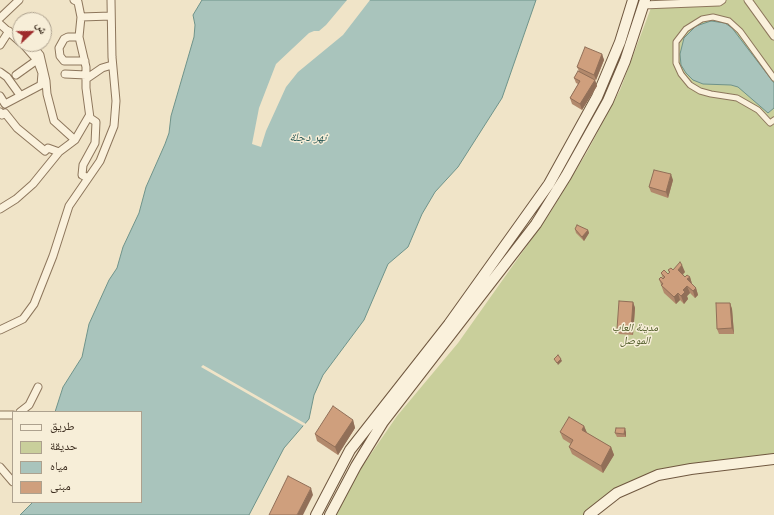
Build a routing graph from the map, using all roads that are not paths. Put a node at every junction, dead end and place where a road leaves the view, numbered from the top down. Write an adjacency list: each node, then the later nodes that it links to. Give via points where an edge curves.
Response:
1 (19, 0): 10 (street)
2 (74, 0): 9 (street, via 78,2)
3 (111, 0): 8 (street)
4 (634, 0): 36 (main road, via 597,97 549,184)
5 (722, 0): 7 (street)
6 (748, 0): 14 (street)
7 (644, 2): 37 (main road, via 625,61 608,101 536,224)
8 (111, 16): 9 (street); 21 (street)
9 (81, 17): 15 (street)
10 (0, 18)
11 (0, 24): 12 (street)
12 (9, 31): 13 (street); 16 (street)
13 (12, 34)
14 (774, 36)
15 (79, 37): 20 (street); 20 (street, via 64,39 59,48 60,56 64,62)
16 (0, 45)
17 (30, 52): 19 (street)
18 (38, 52): 32 (street, via 54,121)
19 (37, 60): 24 (street); 27 (street, via 42,73 41,85)
20 (85, 61): 25 (street)
21 (112, 65): 25 (street); 34 (street, via 116,101 114,126 100,161)
22 (0, 72): 27 (street, via 7,77)
23 (65, 74): 25 (street)
24 (16, 75)
25 (86, 77): 30 (street)
26 (774, 78): 31 (street, via 740,31 729,21 713,17 702,19 686,29 676,42 676,63 690,85 700,91 737,98 758,110 770,123)
27 (20, 95): 28 (street, via 5,104)
28 (0, 96)
29 (0, 112): 33 (street, via 2,115 5,113 45,151 48,148)
30 (90, 116): 32 (street); 34 (street, via 96,122 96,130 95,143 83,165 82,175)
31 (774, 120)
32 (75, 140): 33 (street)
33 (59, 152): 35 (street, via 33,184)
34 (88, 178): 38 (street, via 69,206 34,304 23,320)
35 (0, 209)
36 (501, 252): 37 (main road); 46 (main road, via 350,450)
37 (510, 258): 47 (main road, via 383,422)
38 (0, 330)
39 (38, 387): 40 (street, via 29,405)
40 (21, 411)
41 (0, 415): 42 (street)
42 (12, 415)
43 (774, 459): 48 (main road, via 691,469 658,476 617,493)
44 (0, 467): 45 (street)
45 (12, 481)
46 (316, 515)
47 (330, 515)
48 (589, 515)

